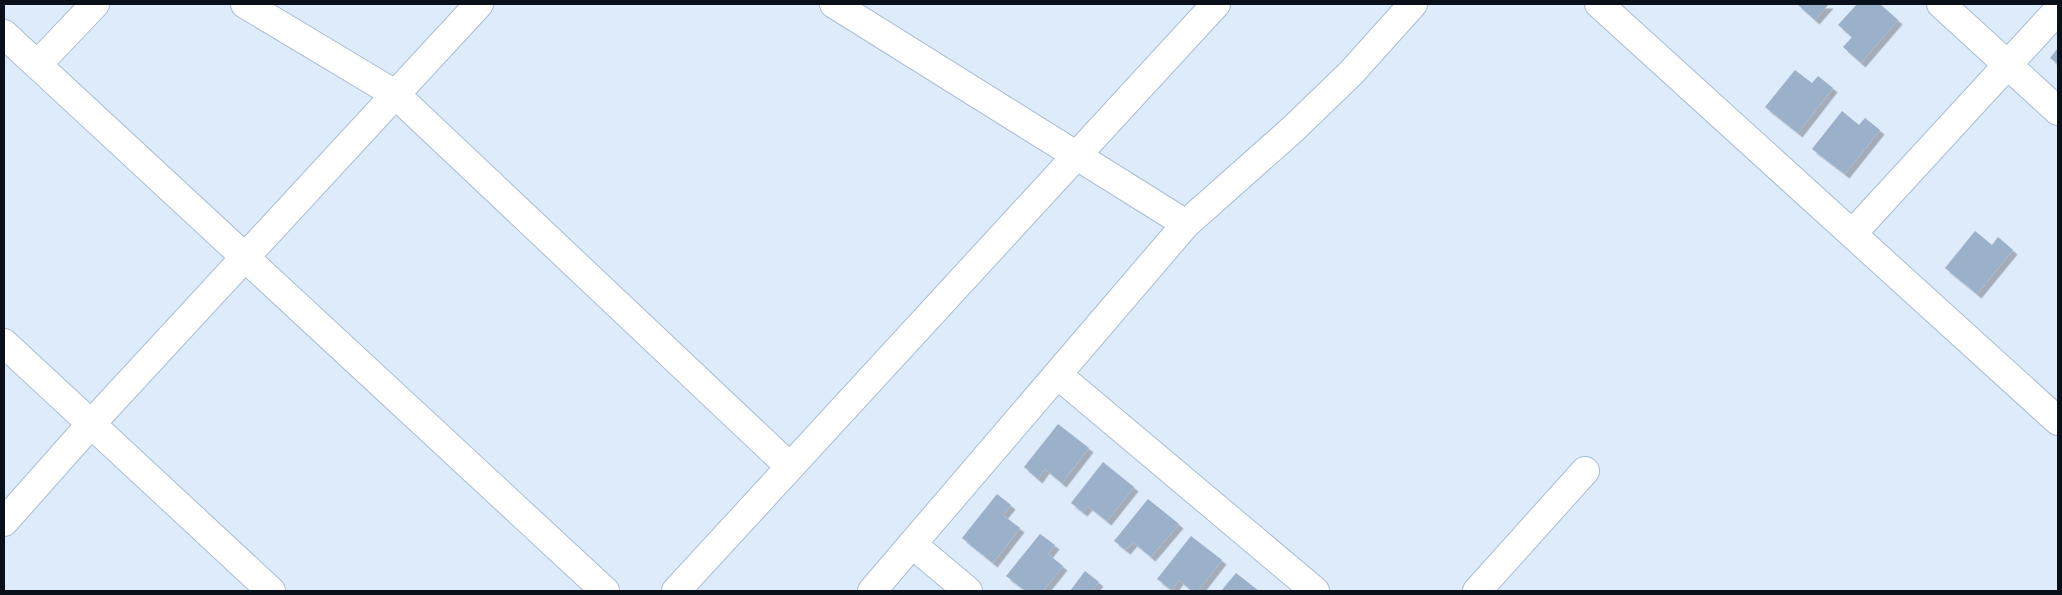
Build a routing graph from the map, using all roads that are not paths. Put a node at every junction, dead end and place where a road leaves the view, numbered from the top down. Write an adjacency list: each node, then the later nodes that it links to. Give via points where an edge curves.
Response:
1 (95, 4): 11 (street)
2 (245, 4): 13 (street)
3 (479, 4): 13 (street)
4 (834, 4): 15 (street)
5 (1413, 4): 16 (street, via 1351,73 1300,123)
6 (1599, 4): 17 (street)
7 (1941, 4): 12 (street)
8 (1207, 6): 15 (street)
9 (2058, 10): 12 (street)
10 (4, 34): 11 (street)
11 (38, 65): 18 (street)
12 (2008, 65): 14 (street); 17 (street)
13 (395, 94): 18 (street); 23 (street)
14 (2058, 110)
15 (1076, 154): 16 (street); 23 (street)
16 (1186, 224): 20 (street)
17 (1852, 234): 21 (street)
18 (245, 257): 22 (street); 28 (street)
19 (4, 343): 22 (street)
20 (1058, 376): 26 (street); 32 (street)
21 (2058, 421)
22 (91, 424): 25 (street); 27 (street)
23 (790, 467): 29 (street)
24 (1585, 471): 33 (street)
25 (4, 522)
26 (912, 544): 30 (street); 31 (street)
27 (271, 591)
28 (605, 591)
29 (676, 591)
30 (872, 591)
31 (968, 591)
32 (1315, 591)
33 (1477, 591)

